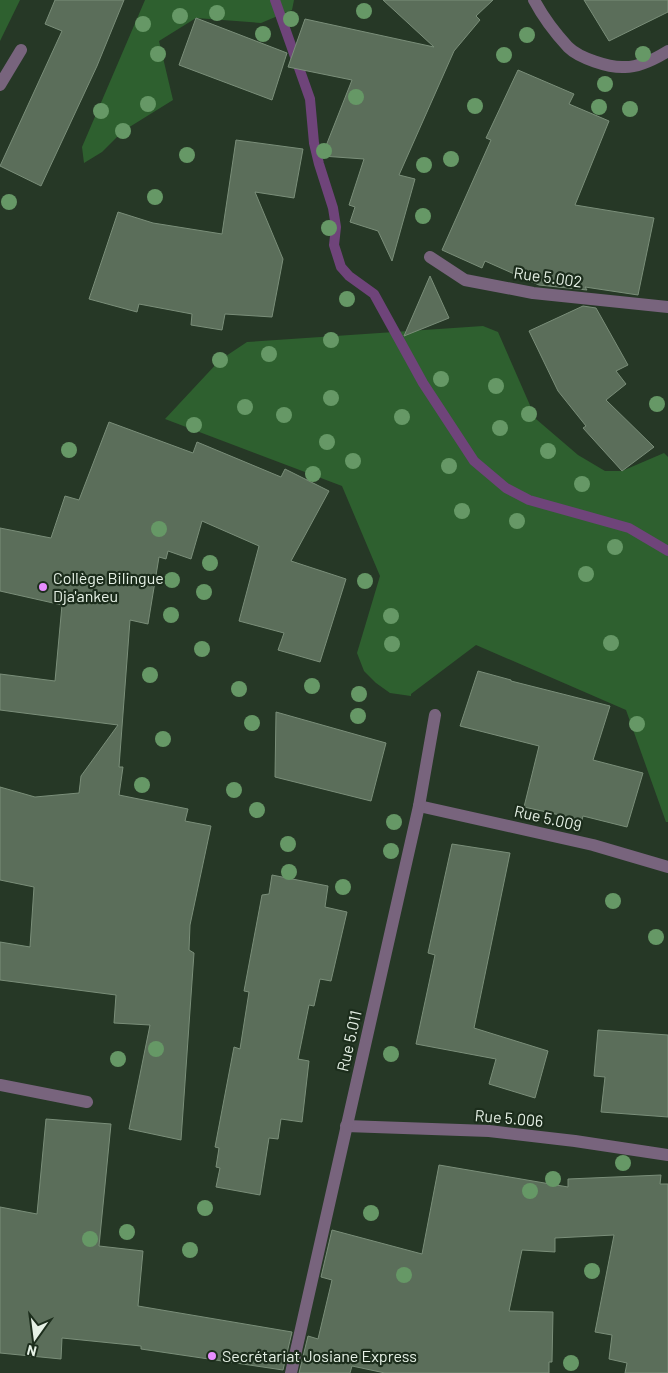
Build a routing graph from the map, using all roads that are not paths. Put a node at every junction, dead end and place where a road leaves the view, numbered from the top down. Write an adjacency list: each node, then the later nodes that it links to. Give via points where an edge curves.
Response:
1 (534, 0): 3 (street, via 569,49 600,65 625,68)
2 (22, 50): 4 (street)
3 (668, 52)
4 (0, 85)
5 (430, 257): 6 (street, Rue 5.002, via 465,280 533,293)
6 (668, 308)
7 (435, 715): 8 (street, Rue 5.011)
8 (419, 806): 9 (street, Rue 5.009, via 593,845); 12 (street, Rue 5.011)
9 (668, 867)
10 (0, 1085): 11 (street)
11 (87, 1102)
12 (346, 1126): 13 (street, Rue 5.006, via 489,1131); 14 (street, Rue 5.011)
13 (668, 1155)
14 (290, 1373)

